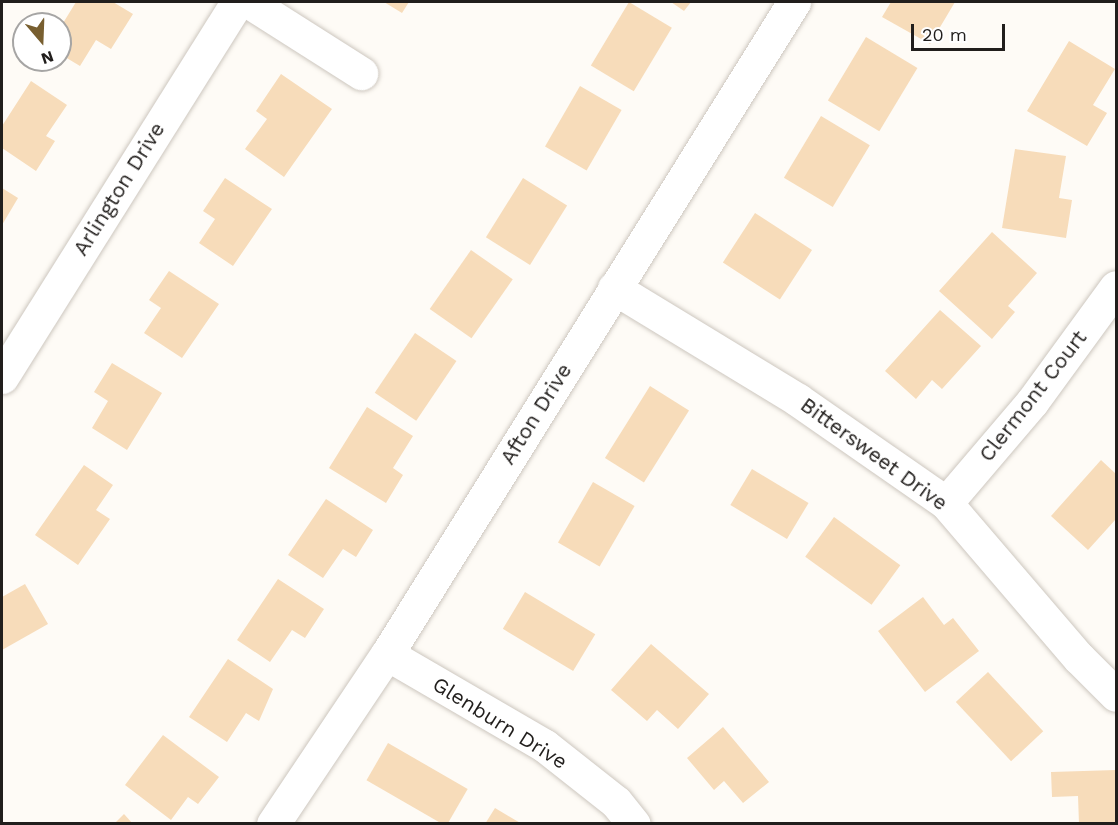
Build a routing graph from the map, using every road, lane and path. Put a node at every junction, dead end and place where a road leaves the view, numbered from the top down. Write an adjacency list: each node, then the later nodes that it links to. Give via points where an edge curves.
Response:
1 (237, 2): 7 (street, Arlington Drive)
2 (249, 2): 4 (street)
3 (794, 2): 6 (street, Afton Drive)
4 (361, 73)
5 (1116, 287): 8 (street, Clermont Court, via 1032,402)
6 (614, 288): 8 (street, Bittersweet Drive, via 798,400); 9 (street, Afton Drive)
7 (2, 377)
8 (946, 503): 10 (street, Bittersweet Drive, via 1079,658)
9 (387, 654): 11 (street, Afton Drive); 12 (street, Glenburn Drive, via 545,746 616,802)
10 (1116, 695)
11 (273, 824)
12 (634, 824)

